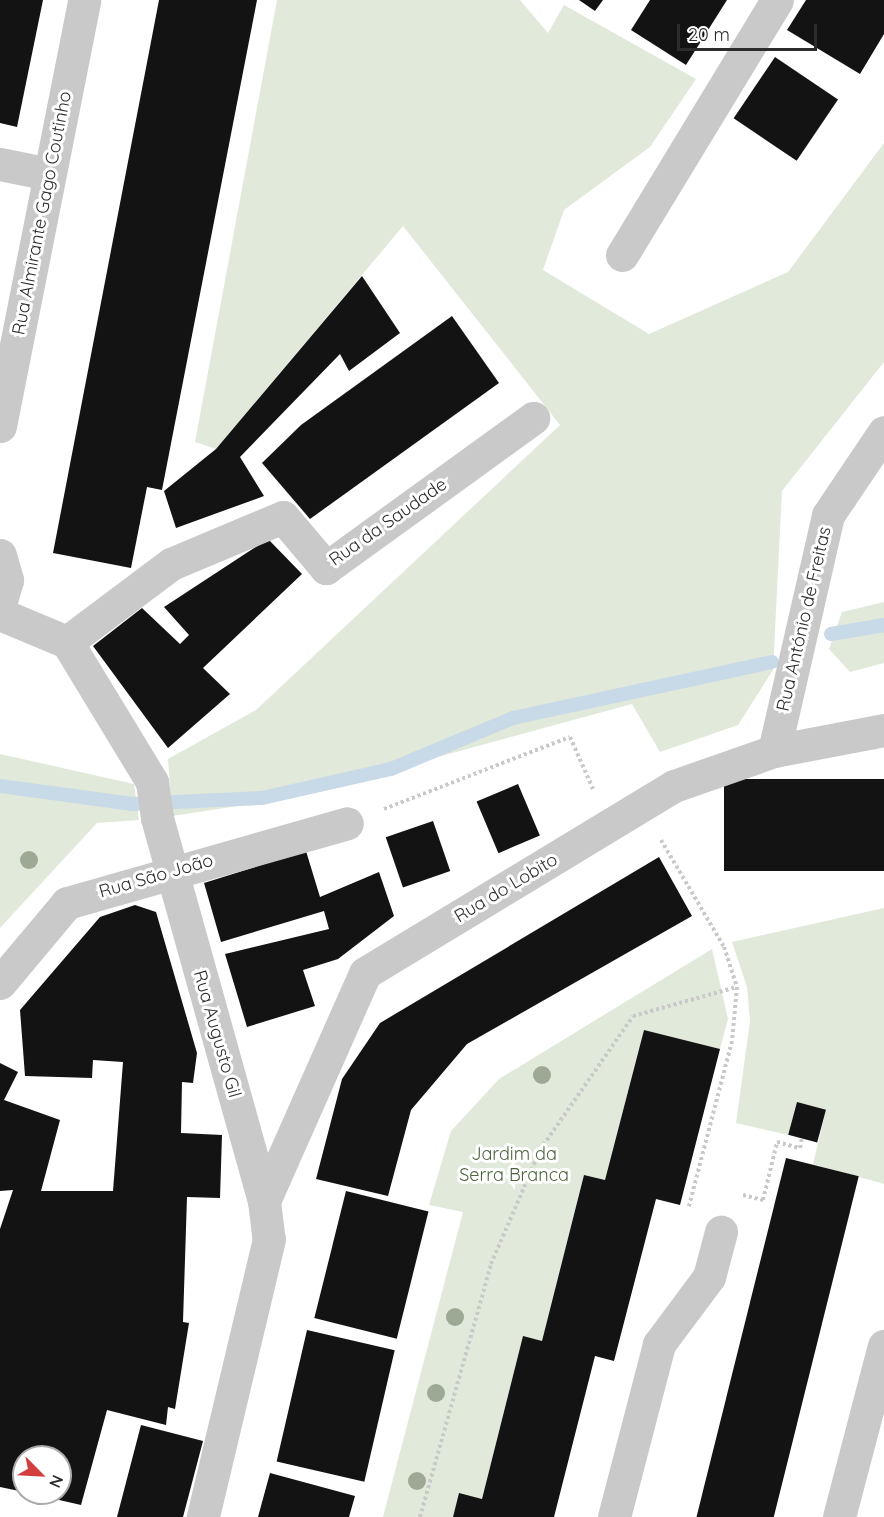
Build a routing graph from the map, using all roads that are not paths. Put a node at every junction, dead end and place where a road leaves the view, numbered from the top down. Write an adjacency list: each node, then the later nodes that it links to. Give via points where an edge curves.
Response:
1 (84, 0): 4 (street, Rua Almirante Gago Coutinho)
2 (777, 0): 5 (street)
3 (0, 164): 4 (street)
4 (50, 174): 7 (street, Rua Almirante Gago Coutinho)
5 (622, 255)
6 (533, 418): 12 (street, Rua da Saudade, via 326,568 283,517 171,564)
7 (0, 426)
8 (884, 432): 14 (street, Rua António de Freitas, via 828,515)
9 (0, 555): 10 (street, via 7,580)
10 (0, 605)
11 (0, 614): 12 (street)
12 (67, 642): 16 (street, Rua Augusto Gil, via 152,782)
13 (884, 730): 14 (street, Rua do Lobito)
14 (774, 751): 18 (street, Rua do Lobito, via 674,786 365,973)
15 (347, 823): 16 (street, Rua São João)
16 (171, 870): 17 (street, Rua São João, via 67,903); 18 (street, Rua Augusto Gil)
17 (0, 983)
18 (264, 1201): 21 (street, Rua Augusto Gil, via 269,1239)
19 (721, 1232): 22 (street, via 710,1277 660,1344)
20 (884, 1346): 23 (street)
21 (203, 1517)
22 (614, 1517)
23 (839, 1517)

